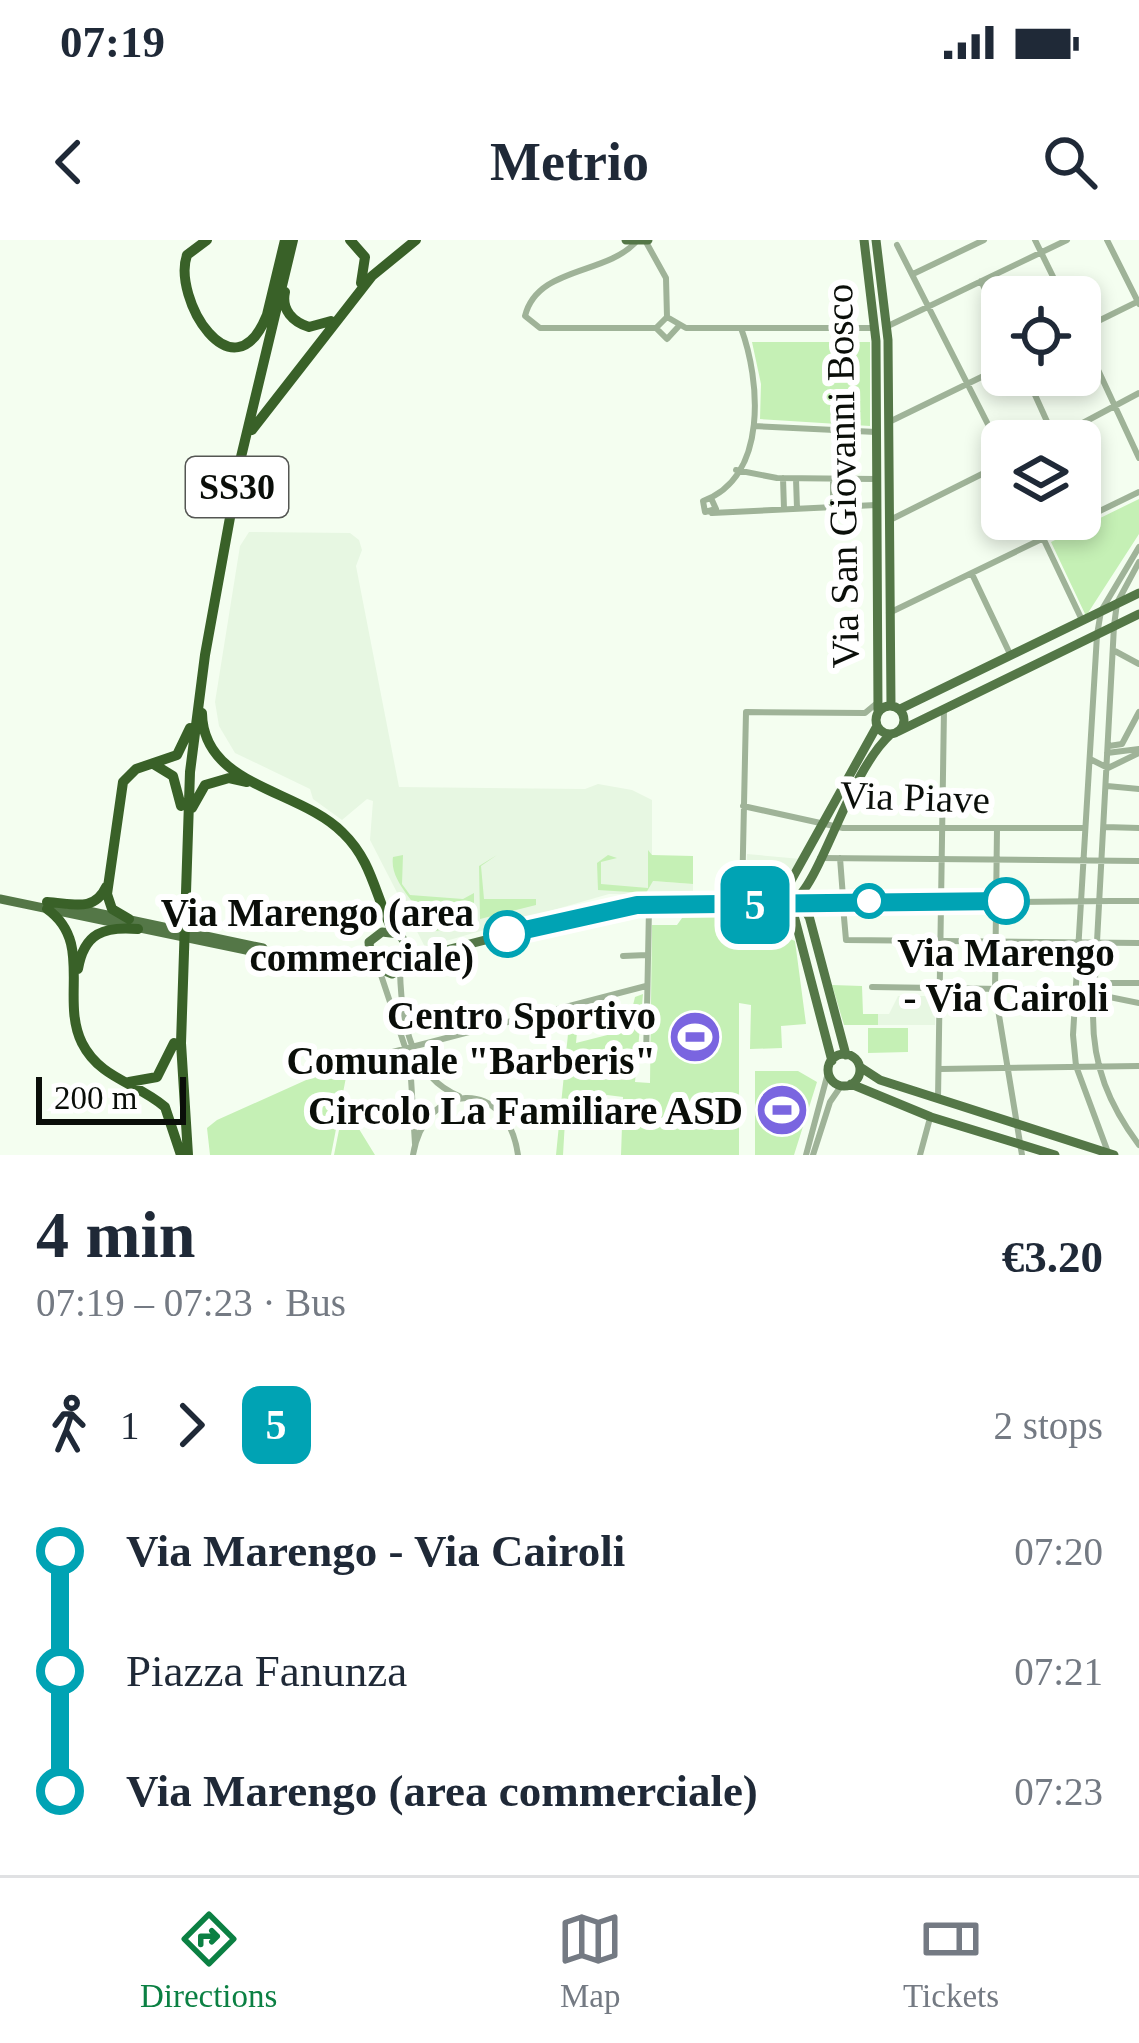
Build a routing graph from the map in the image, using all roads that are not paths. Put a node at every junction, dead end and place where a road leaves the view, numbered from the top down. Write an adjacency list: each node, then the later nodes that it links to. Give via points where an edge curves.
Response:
1 (207, 240): 21 (highway, via 187,255 183,273 213,340 246,345)
2 (350, 240): 18 (highway, via 366,265)
3 (416, 240): 18 (highway)
4 (864, 240): 29 (main road, Via San Giovanni Bosco)
5 (876, 240): 25 (main road, Via San Giovanni Bosco)
6 (983, 240): 14 (street)
7 (1035, 240): 13 (street)
8 (1067, 240): 13 (street)
9 (1107, 240): 19 (street)
10 (636, 241): 23 (street, via 664,271); 27 (street, via 618,259 538,292 524,314 537,327)
11 (897, 244): 14 (street)
12 (288, 247): 21 (highway, SS30); 22 (highway, via 290,316 309,327); 49 (highway, SS30)
13 (1041, 253): 15 (street); 16 (street)
14 (913, 274): 20 (street)
15 (992, 276)
16 (1052, 276)
17 (981, 281): 20 (street)
18 (358, 292): 22 (highway)
19 (1139, 302): 24 (street)
20 (929, 306): 25 (street); 32 (street)
21 (268, 312): 85 (highway, SS30, via 217,551)
22 (339, 316): 49 (highway, via 258,418)
23 (667, 316): 26 (street); 27 (street)
24 (1101, 320)
25 (888, 326): 29 (main road); 37 (main road, Via San Giovanni Bosco)
26 (678, 327): 27 (street, via 667,339); 28 (street)
27 (656, 328)
28 (741, 328): 29 (street); 38 (street, via 755,379)
29 (875, 328): 39 (main road, Via San Giovanni Bosco)
30 (1101, 377): 34 (street)
31 (981, 378): 32 (street)
32 (968, 384): 35 (street); 37 (street)
33 (1138, 396): 34 (street)
34 (1115, 409): 36 (street); 40 (street)
35 (986, 420)
36 (1093, 420)
37 (889, 422): 39 (main road); 59 (main road, Via San Giovanni Bosco)
38 (754, 425): 39 (street); 41 (street)
39 (876, 428): 47 (main road, Via San Giovanni Bosco)
40 (1139, 458)
41 (736, 470): 43 (street); 50 (street)
42 (981, 474): 59 (street)
43 (783, 478): 44 (street); 55 (street)
44 (796, 479): 45 (street); 54 (street)
45 (833, 479): 46 (street); 52 (street)
46 (846, 479): 47 (street); 53 (street)
47 (876, 479): 51 (main road, Via San Giovanni Bosco)
48 (1139, 492): 57 (street)
49 (236, 498): 79 (highway, SS30)
50 (714, 501): 56 (street); 58 (street); 58 (street, via 701,506)
51 (876, 506): 53 (street); 59 (main road, Via San Giovanni Bosco)
52 (833, 507): 53 (street); 54 (street)
53 (846, 507)
54 (797, 508): 55 (street)
55 (784, 509): 56 (street)
56 (728, 511): 58 (street)
57 (1101, 511)
58 (711, 513)
59 (882, 521): 69 (main road, Via San Giovanni Bosco)
60 (1042, 540): 64 (street)
61 (1044, 540): 71 (street)
62 (1139, 547): 68 (street)
63 (1139, 562): 65 (street)
64 (972, 574): 69 (street); 77 (street)
65 (1128, 580): 66 (street); 67 (street)
66 (1138, 593): 67 (main road)
67 (1117, 603): 68 (main road); 72 (street)
68 (1101, 611): 71 (main road); 73 (street)
69 (882, 614): 80 (main road, Via San Giovanni Bosco); 81 (main road, Via San Giovanni Bosco)
70 (1139, 614): 72 (main road)
71 (1084, 623): 77 (main road)
72 (1114, 626): 73 (main road); 75 (street)
73 (1097, 635): 74 (main road); 76 (street)
74 (1082, 643): 76 (street); 82 (main road)
75 (1113, 650): 78 (street); 89 (street)
76 (1096, 656): 88 (street)
77 (1012, 658): 81 (main road)
78 (1139, 664)
79 (201, 682): 92 (highway, via 210,747); 103 (highway, SS30)
80 (878, 706): 81 (main road, Via San Giovanni Bosco); 84 (main road, Via San Giovanni Bosco); 96 (street, via 746,712)
81 (895, 707): 86 (main road, Via San Giovanni Bosco, via 904,721)
82 (944, 709): 86 (main road); 99 (street)
83 (1139, 712): 87 (street)
84 (877, 726): 86 (main road); 97 (main road, Via San Giovanni Bosco)
85 (190, 728): 91 (highway, via 177,755); 95 (highway, SS30)
86 (894, 733): 97 (main road, Via San Giovanni Bosco)
87 (1132, 747): 89 (street); 89 (street, via 1122,744); 90 (street); 90 (street)
88 (1090, 756): 89 (street); 89 (street); 101 (street)
89 (1108, 756): 90 (street); 93 (street)
90 (1122, 761)
91 (152, 764): 95 (highway, via 173,776); 111 (highway, via 123,782)
92 (259, 784): 103 (highway, via 229,778 205,785); 126 (highway, via 305,803 345,834 374,875)
93 (1107, 786): 94 (street); 98 (street)
94 (1139, 789)
95 (182, 806): 113 (highway, SS30)
96 (743, 806): 97 (street, Via Piave); 114 (street)
97 (828, 823): 99 (street, Via Piave); 104 (main road, Via San Giovanni Bosco); 115 (main road, Via San Giovanni Bosco)
98 (1105, 827): 102 (street); 109 (street)
99 (942, 828): 100 (street, Via Piave); 106 (street)
100 (997, 828): 101 (street, Via Piave); 107 (street)
101 (1086, 828): 108 (street)
102 (1139, 828)
103 (185, 834): 113 (highway, SS30)
104 (820, 858): 105 (street); 115 (main road, Via San Giovanni Bosco)
105 (840, 858): 106 (street); 116 (street)
106 (941, 860): 107 (street); 119 (street)
107 (996, 860): 108 (street); 120 (street)
108 (1085, 861): 109 (street); 121 (street)
109 (1103, 861): 110 (street); 117 (street)
110 (1139, 861)
111 (107, 884): 124 (highway, via 84,906); 127 (highway, via 112,909)
112 (0, 896): 124 (main road)
113 (182, 897): 141 (highway, SS30)
114 (742, 897): 115 (main road); 135 (main road, via 612,902)
115 (800, 898): 116 (street); 123 (street); 125 (main road); 154 (main road); 156 (main road, via 793,918)
116 (846, 898): 118 (street)
117 (1100, 900): 121 (street); 122 (street); 133 (street)
118 (865, 901): 119 (street); 123 (street)
119 (939, 901): 120 (street); 130 (street)
120 (995, 901): 121 (street); 131 (street)
121 (1081, 901): 132 (street)
122 (1139, 901)
123 (837, 904): 130 (street, via 845,940)
124 (47, 905): 127 (main road); 142 (highway, via 68,931)
125 (649, 905): 137 (street); 139 (main road, via 596,910)
126 (386, 915): 128 (highway); 129 (highway)
127 (133, 924): 136 (main road, via 326,960); 140 (main road, via 312,964); 142 (highway, via 95,934)
128 (393, 932): 129 (main road); 135 (main road)
129 (379, 933): 136 (main road)
130 (939, 940): 131 (street); 147 (street)
131 (994, 941): 132 (street); 149 (street)
132 (1079, 942): 133 (street); 148 (street)
133 (1098, 942): 134 (street); 143 (street)
134 (1139, 943)
135 (409, 949): 139 (main road)
136 (367, 951): 140 (main road)
137 (647, 955): 138 (street); 145 (street)
138 (623, 956)
139 (404, 967): 140 (main road); 153 (street)
140 (376, 969): 153 (street)
141 (180, 970): 152 (highway, SS30); 168 (highway, SS30)
142 (75, 978): 164 (highway, via 84,1047)
143 (1096, 983): 144 (street); 150 (street)
144 (1139, 983)
145 (646, 986): 153 (street); 155 (street)
146 (872, 987): 147 (street)
147 (941, 989): 149 (street); 162 (street)
148 (1075, 990): 149 (street); 150 (street); 157 (street)
149 (995, 991): 163 (street)
150 (1095, 995): 151 (street); 158 (street)
151 (1139, 1003)
152 (174, 1043): 164 (highway, via 152,1080); 168 (highway, SS30)
153 (409, 1047): 160 (street); 166 (street, via 439,1088); 171 (street)
154 (847, 1055): 156 (main road); 161 (main road)
155 (646, 1060)
156 (830, 1065): 165 (main road, via 832,1080); 179 (street)
157 (1076, 1066): 158 (street); 163 (street); 176 (street)
158 (1098, 1066): 159 (street); 172 (street)
159 (1139, 1066)
160 (335, 1067)
161 (860, 1067): 165 (main road); 167 (main road)
162 (940, 1069): 163 (street); 167 (street)
163 (1007, 1069): 170 (street)
164 (116, 1078): 168 (highway)
165 (846, 1085): 169 (main road); 179 (street, via 830,1102)
166 (463, 1097): 171 (street, via 437,1110); 178 (street, via 495,1104)
167 (938, 1099): 170 (main road)
168 (176, 1111): 175 (highway, SS30)
169 (931, 1117): 173 (main road); 174 (street)
170 (1018, 1124): 173 (street); 176 (main road)
171 (415, 1144): 177 (street)
172 (1139, 1145)
173 (1021, 1150): 180 (main road)
174 (920, 1152)
175 (184, 1154)
176 (1111, 1154)
177 (413, 1155)
178 (518, 1155)
179 (809, 1155)
180 (1055, 1155)

